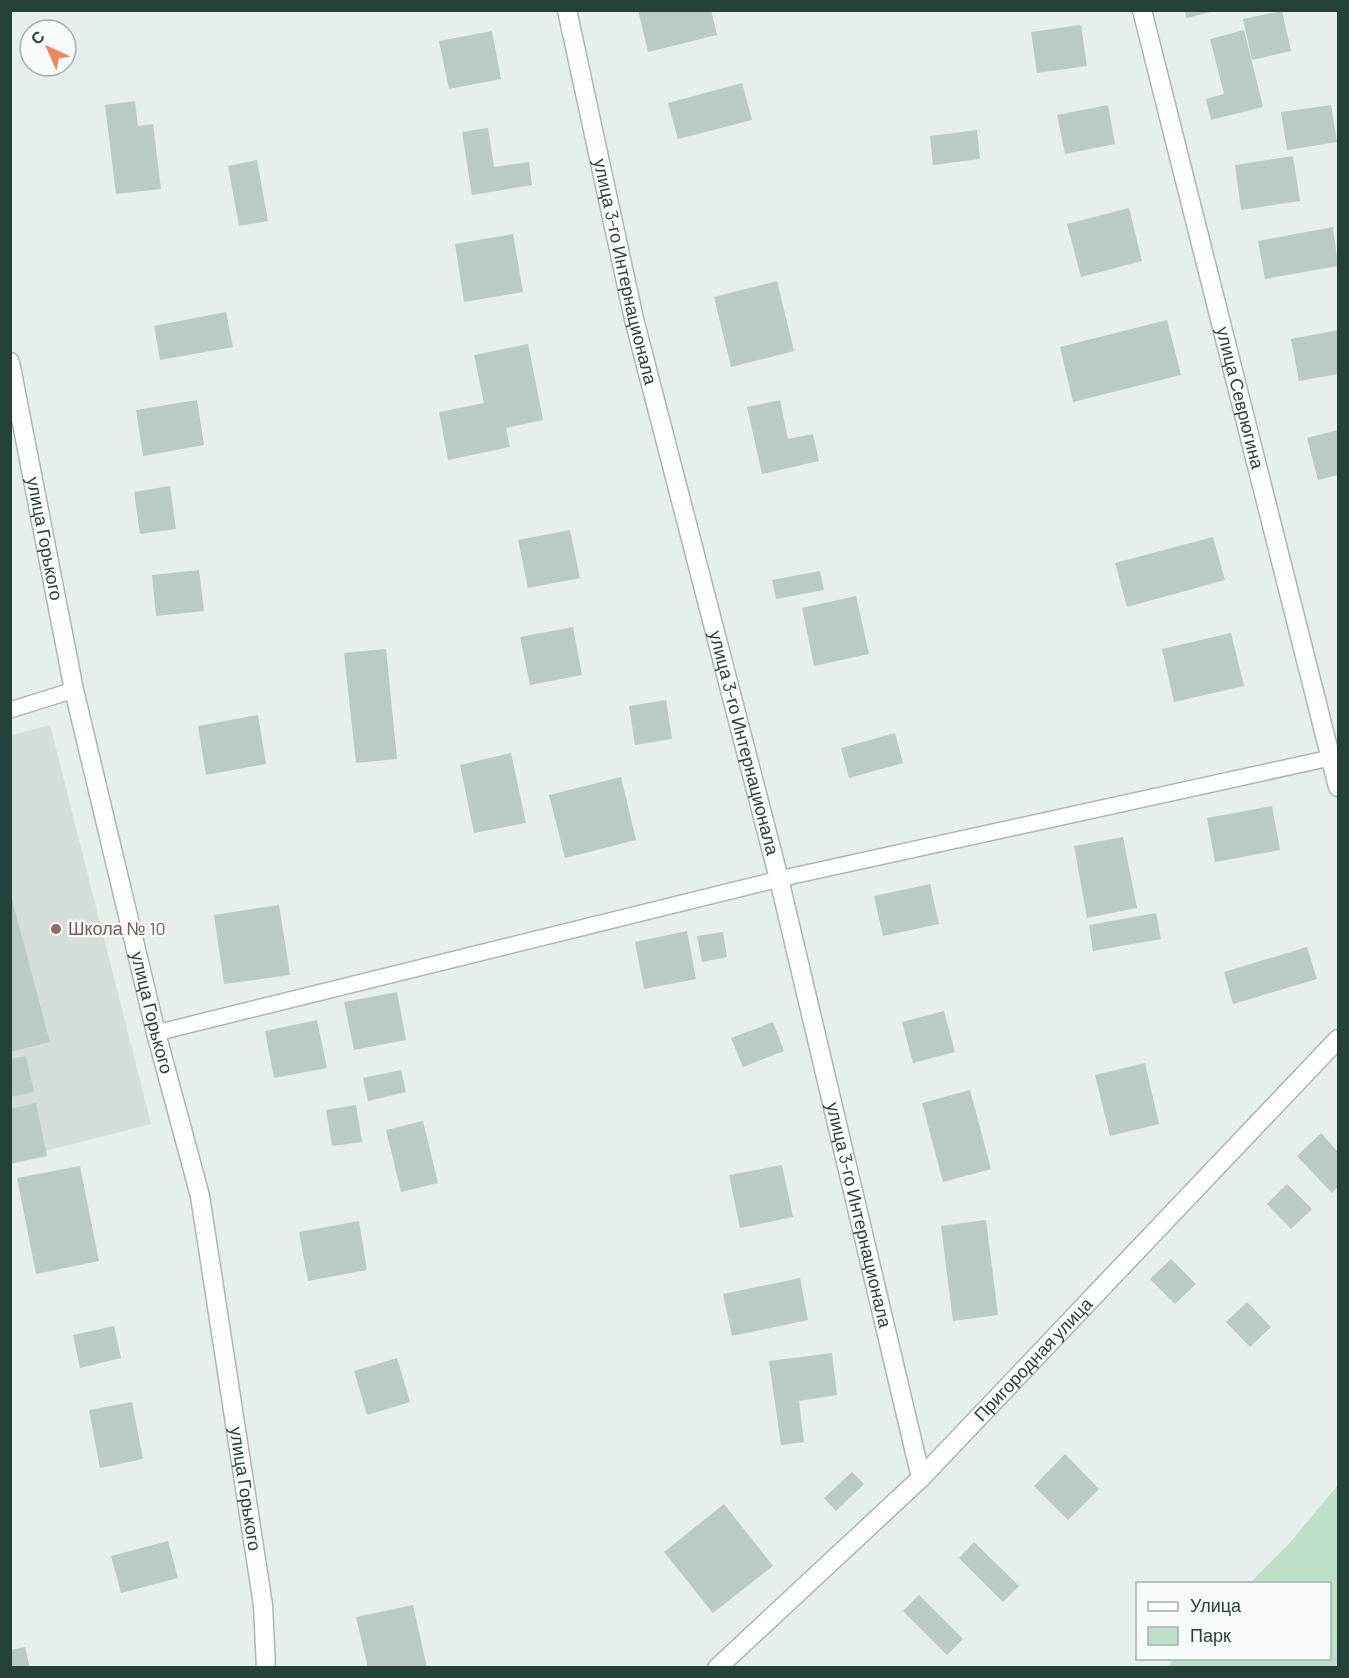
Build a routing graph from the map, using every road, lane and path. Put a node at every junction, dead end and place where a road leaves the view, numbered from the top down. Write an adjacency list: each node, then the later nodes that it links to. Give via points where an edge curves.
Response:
1 (567, 10): 8 (street, улица 3-го Интернационала, via 634,319)
2 (1142, 10): 6 (street, улица Севрюгина)
3 (10, 362): 4 (street, улица Горького)
4 (74, 690): 5 (lane); 9 (street, улица Горького)
5 (10, 711)
6 (1330, 758): 7 (street, улица Севрюгина); 8 (lane)
7 (1338, 787)
8 (779, 879): 9 (lane); 11 (street, улица 3-го Интернационала)
9 (156, 1033): 12 (street, улица Горького, via 200,1196 263,1605)
10 (1338, 1039): 11 (street, Пригородная улица)
11 (921, 1478): 13 (street, Пригородная улица)
12 (266, 1668)
13 (717, 1668)

